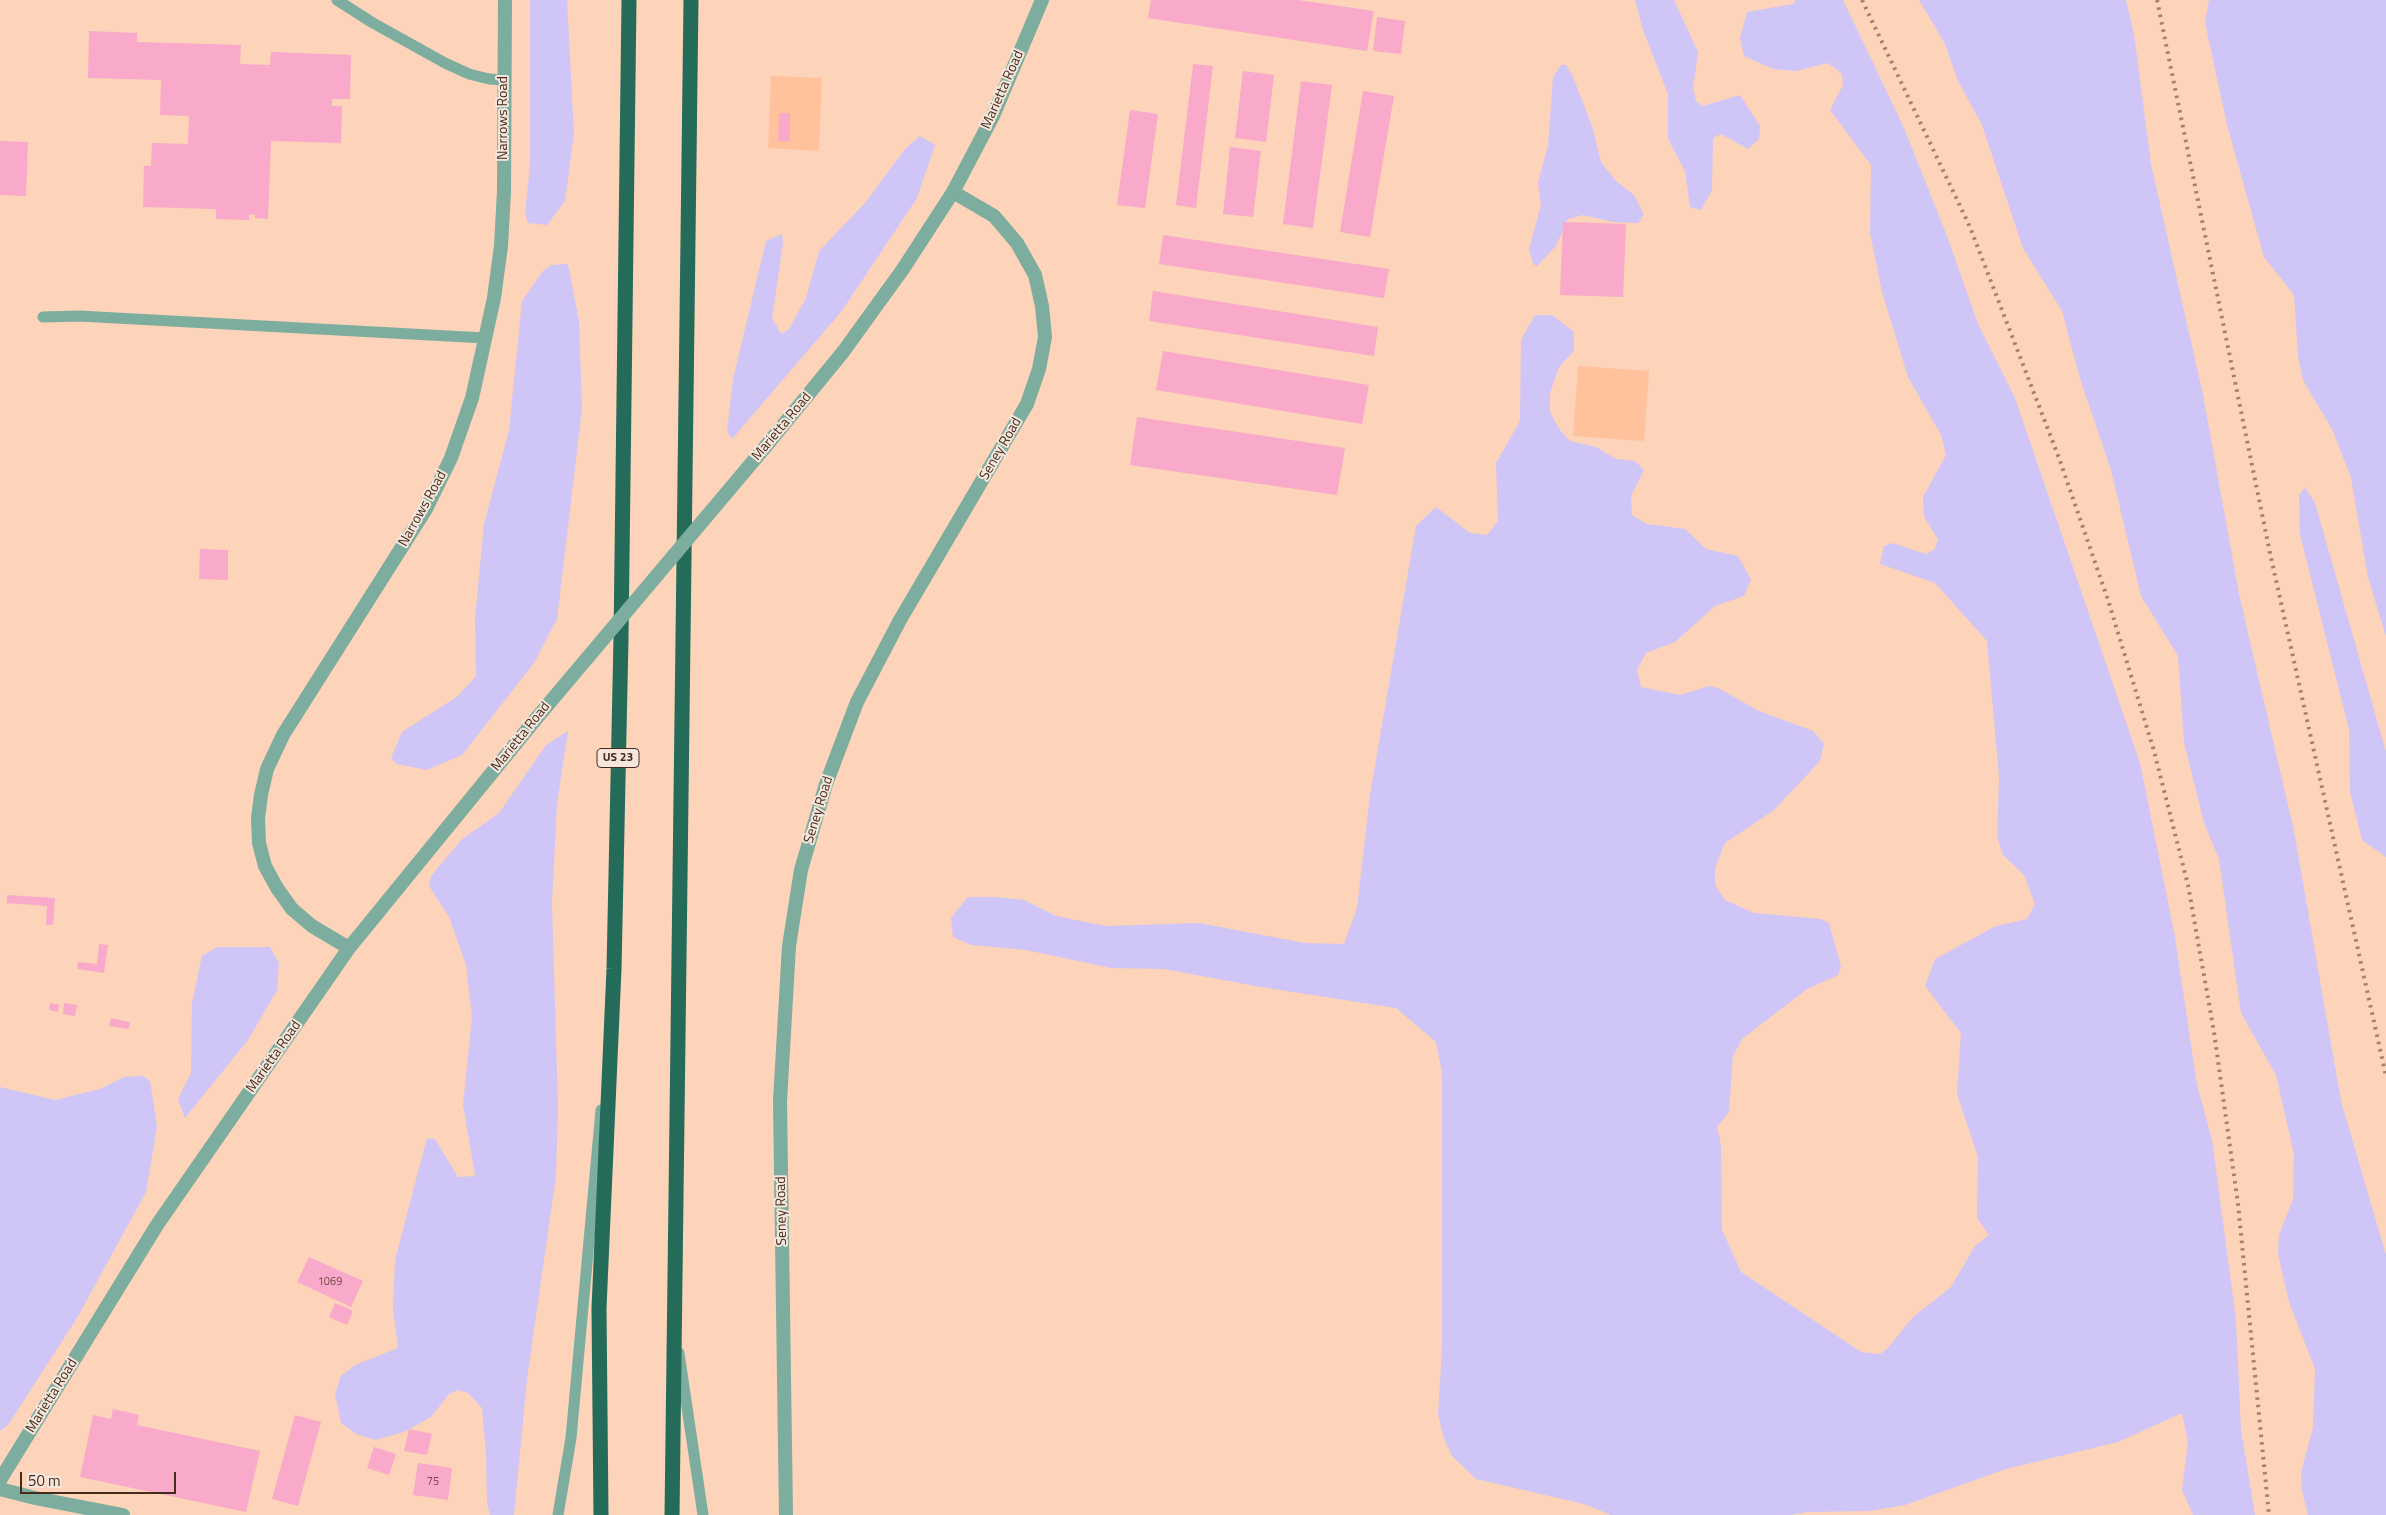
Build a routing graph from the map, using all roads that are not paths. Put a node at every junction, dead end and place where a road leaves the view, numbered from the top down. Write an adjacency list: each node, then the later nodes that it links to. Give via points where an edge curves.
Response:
1 (336, 0): 6 (lane, via 470,74)
2 (505, 0): 6 (street, Narrows Road)
3 (629, 0): 11 (highway, US 23)
4 (691, 0): 12 (highway)
5 (1042, 0): 7 (street, Marietta Road, via 993,116)
6 (504, 80): 9 (street, Narrows Road, via 501,246)
7 (953, 192): 10 (street, Marietta Road, bridge, via 843,352); 20 (street, Seney Road, via 994,216 1017,243 1035,276 1045,337 1039,369 1027,404 900,620 857,702 826,784 801,870 789,946 780,1101)
8 (43, 317): 9 (lane, via 79,316)
9 (485, 338): 10 (street, Narrows Road, via 472,398 451,458 426,509 283,735 267,769 261,794 259,843 265,866 277,888 292,909 312,926)
10 (349, 948): 13 (street, Marietta Road, via 157,1225)
11 (614, 969): 16 (lane, via 571,1438); 17 (highway, US 23, via 599,1308)
12 (675, 1327): 18 (highway); 19 (lane)
13 (0, 1480)
14 (0, 1489): 15 (street)
15 (123, 1515)
16 (558, 1515)
17 (601, 1515)
18 (672, 1515)
19 (703, 1515)
20 (786, 1515)

